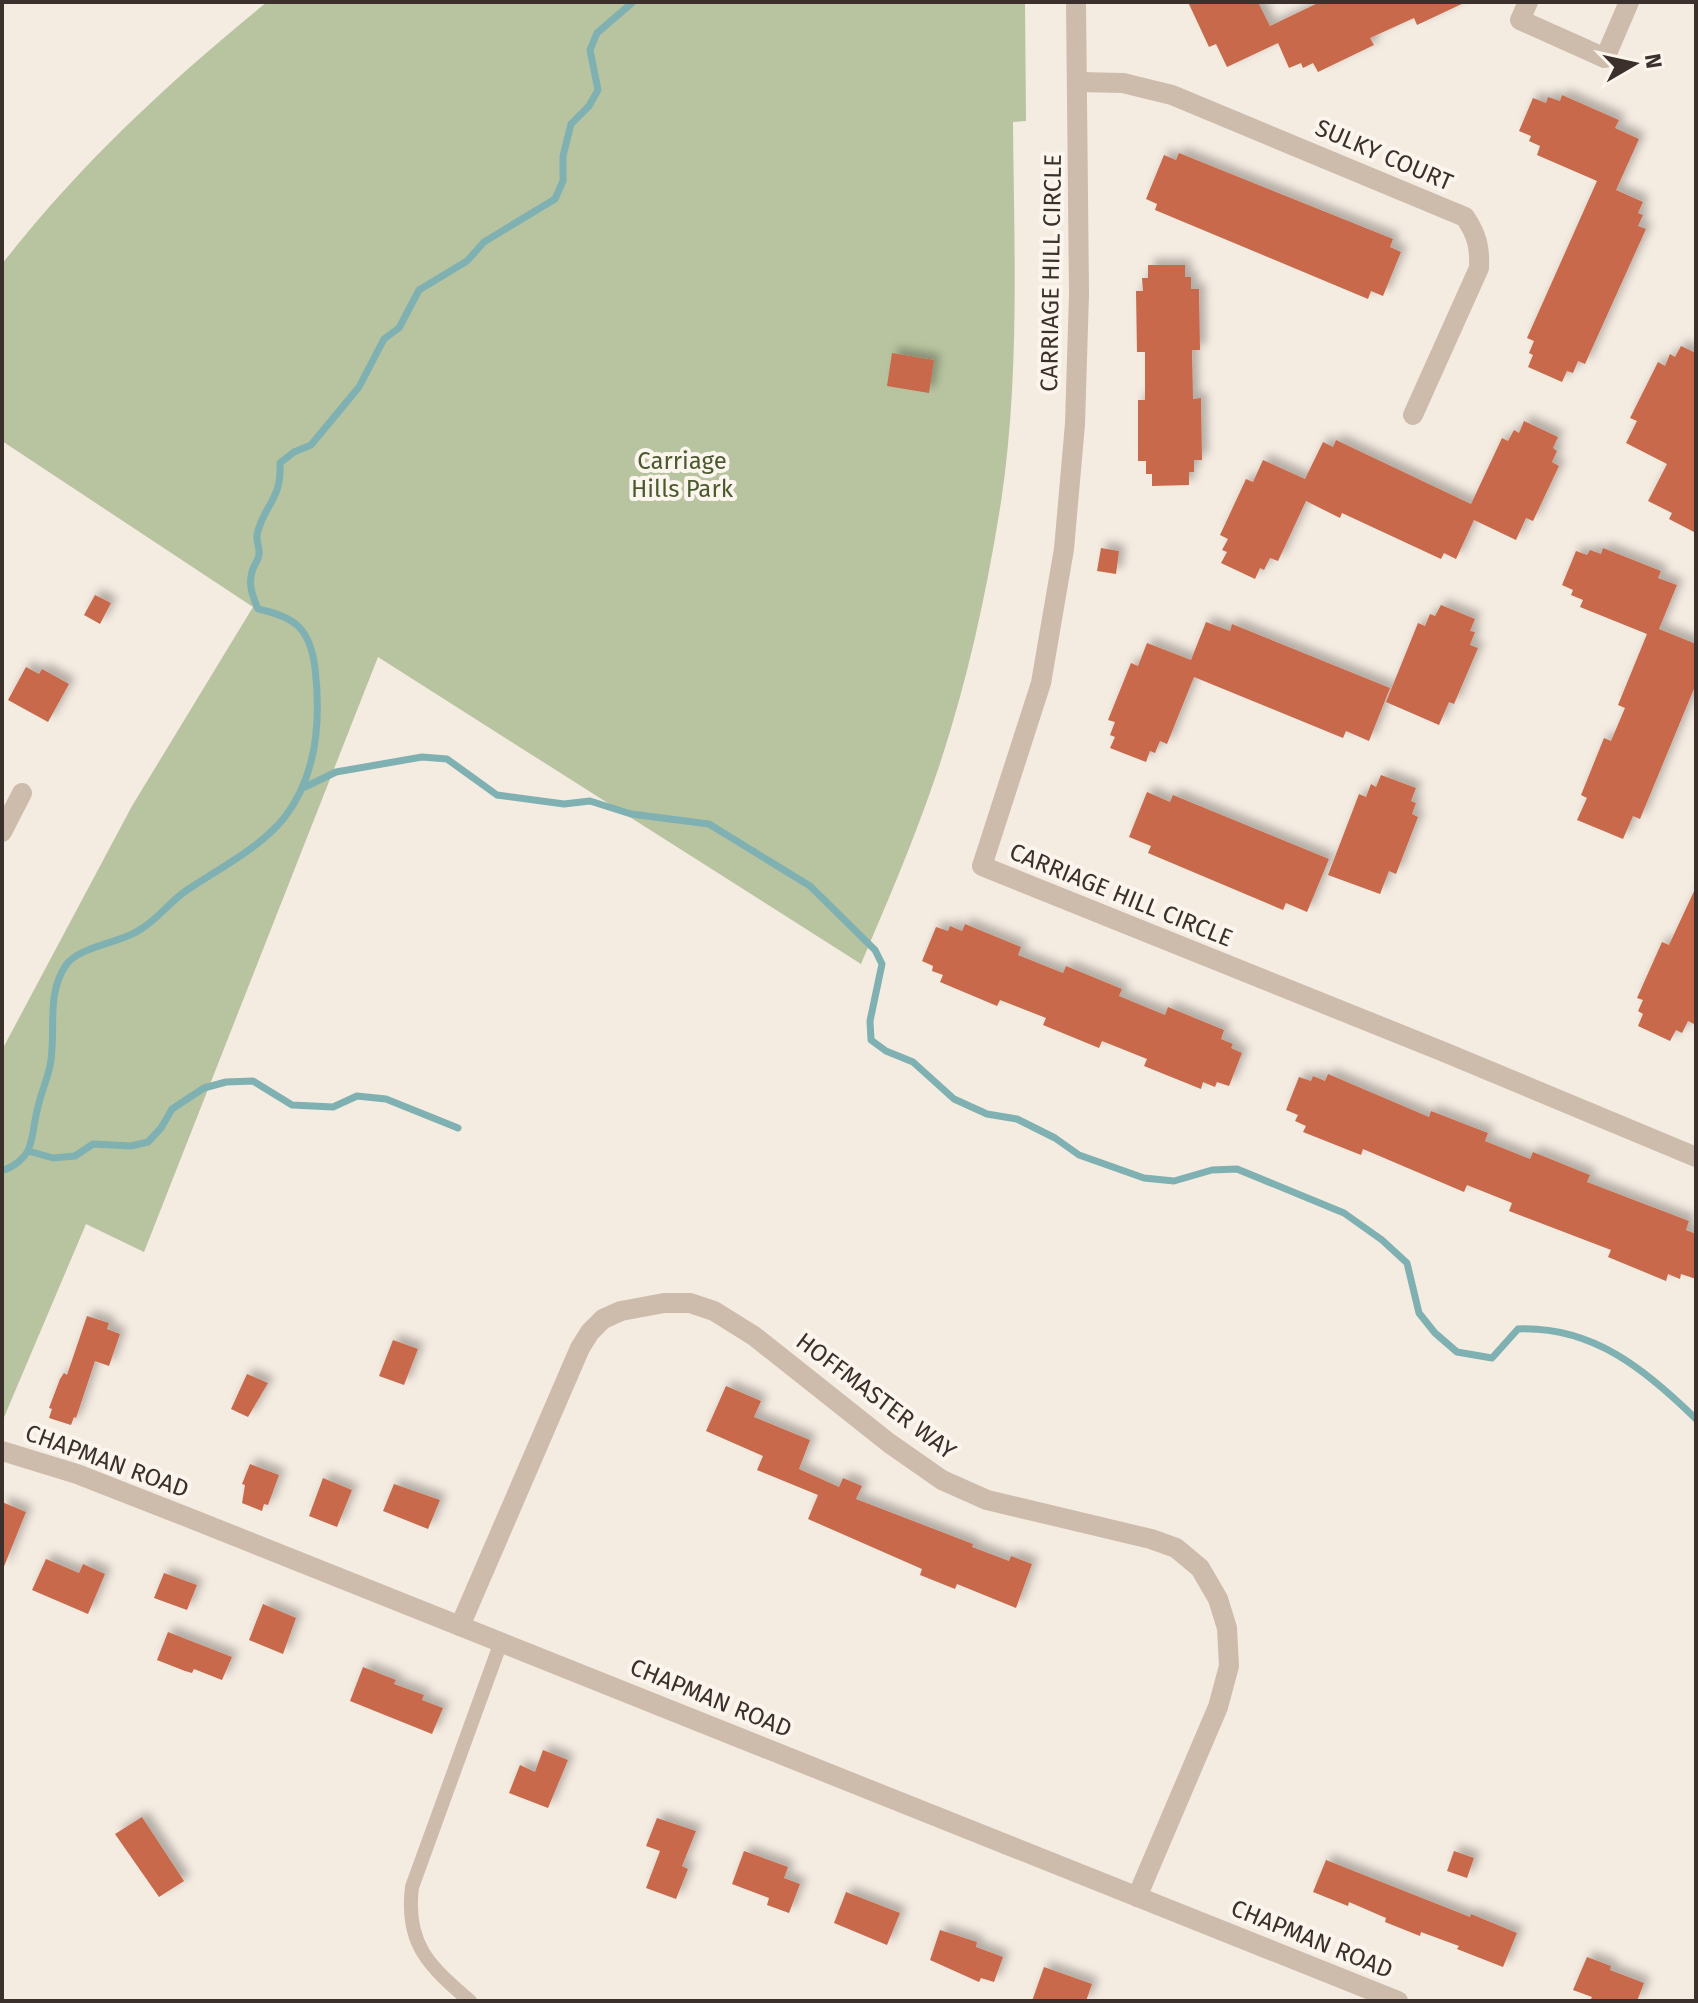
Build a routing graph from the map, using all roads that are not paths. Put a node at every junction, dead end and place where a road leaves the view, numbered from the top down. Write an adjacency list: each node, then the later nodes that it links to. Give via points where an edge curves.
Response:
1 (1076, 2): 4 (street, CARRIAGE HILL CIRCLE)
2 (1528, 2): 3 (street, via 1520,20 1605,58)
3 (1629, 2)
4 (1079, 82): 5 (street, SULKY COURT, via 1123,83 1172,95 1465,217 1480,247 1479,268); 8 (street, CARRIAGE HILL CIRCLE, via 1075,424 1064,549 1041,683 982,866)
5 (1413, 415)
6 (22, 793): 7 (street)
7 (2, 832)
8 (1696, 1157)
9 (2, 1451): 10 (street, CHAPMAN ROAD, via 77,1474)
10 (460, 1626): 11 (street, CHAPMAN ROAD); 12 (street, HOFFMASTER WAY, via 590,1332 603,1319 640,1307 690,1303 714,1311 942,1480 987,1500 1151,1539 1176,1548 1200,1568 1227,1628 1229,1666 1218,1707)
11 (501, 1642): 12 (street, CHAPMAN ROAD); 13 (lane, via 412,1887 409,1912 413,1932 437,1973)
12 (1137, 1897): 14 (street, CHAPMAN ROAD)
13 (470, 2001)
14 (1398, 2001)

